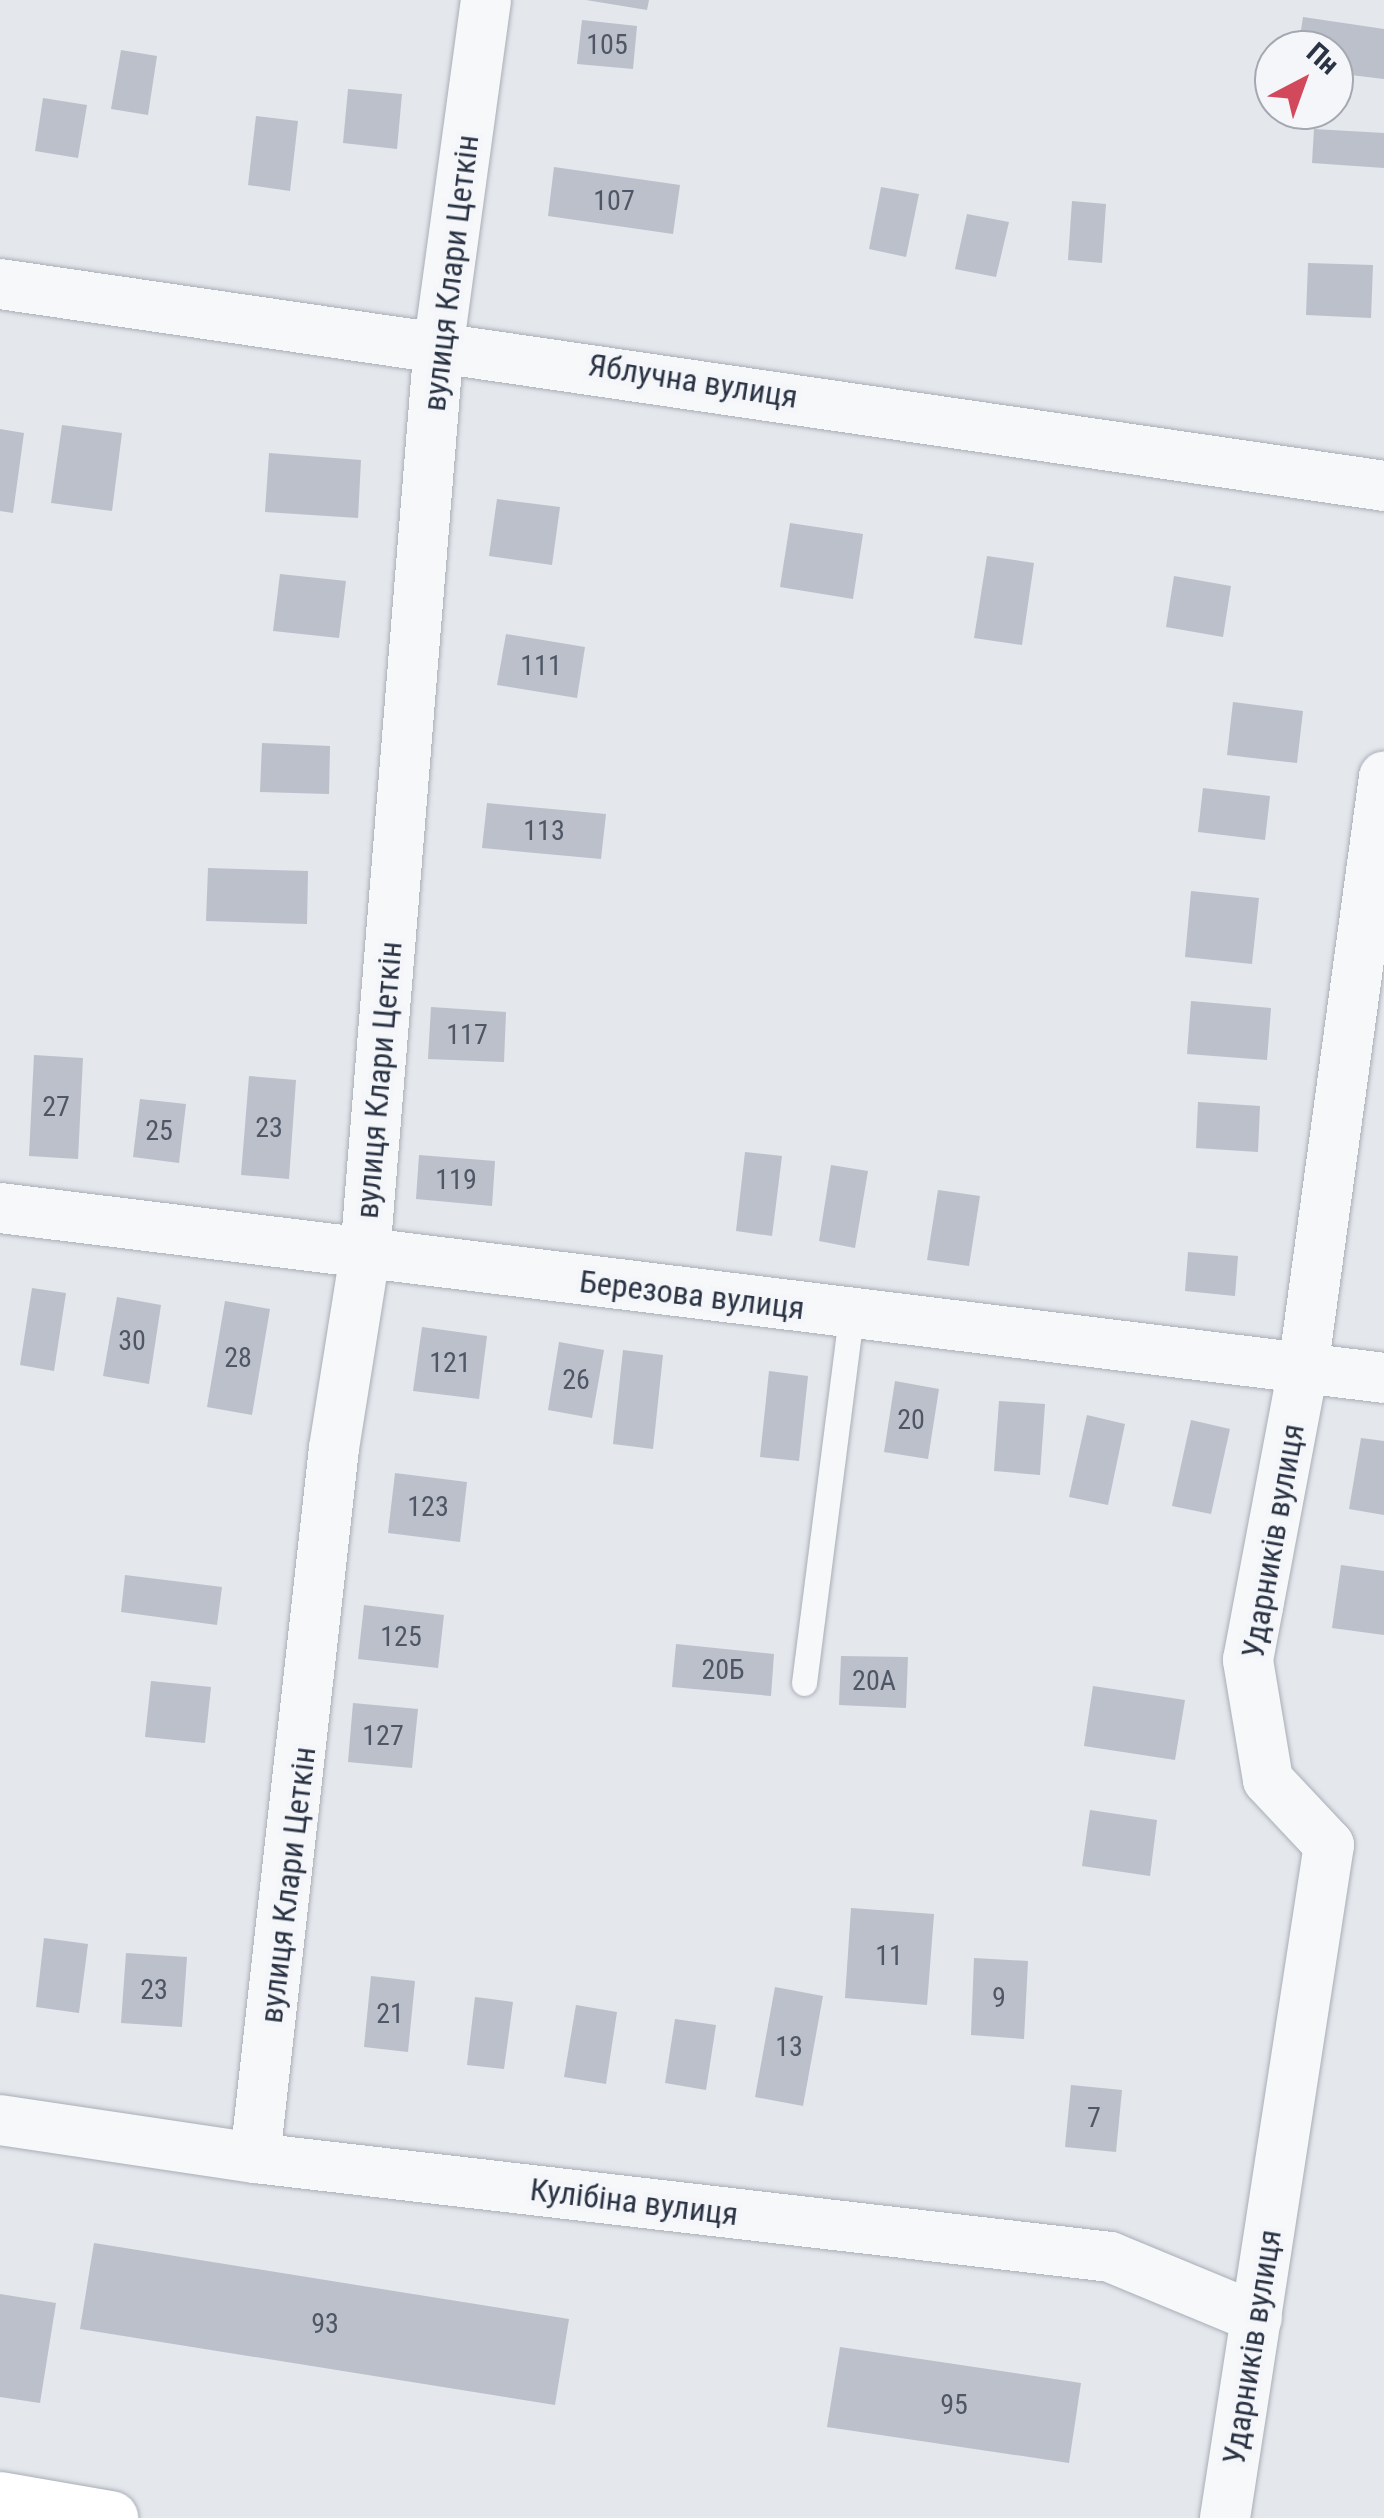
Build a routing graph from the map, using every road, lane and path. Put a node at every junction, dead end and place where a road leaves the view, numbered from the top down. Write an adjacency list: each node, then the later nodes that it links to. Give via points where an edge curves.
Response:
1 (486, 0): 3 (street, вулиця Клари Цеткін)
2 (0, 284): 3 (street, Яблучна вулиця)
3 (438, 343): 4 (street, Яблучна вулиця); 7 (street, вулиця Клари Цеткін)
4 (1384, 486)
5 (1384, 777): 9 (street, Ударників вулиця)
6 (0, 1208): 7 (street, Березова вулиця)
7 (365, 1255): 8 (street, Березова вулиця); 13 (street, вулиця Клари Цеткін, via 334,1448)
8 (851, 1314): 9 (street, Березова вулиця); 11 (lane)
9 (1303, 1370): 10 (street, Березова вулиця); 14 (street, Ударників вулиця, via 1248,1660 1268,1780 1329,1845)
10 (1384, 1378)
11 (804, 1682)
12 (0, 2120): 13 (street, Кулібіна вулиця)
13 (255, 2158): 14 (street, Кулібіна вулиця, via 1110,2257)
14 (1257, 2318): 17 (street, Ударників вулиця)
15 (0, 2499): 16 (main road)
16 (110, 2518)
17 (1225, 2518)

